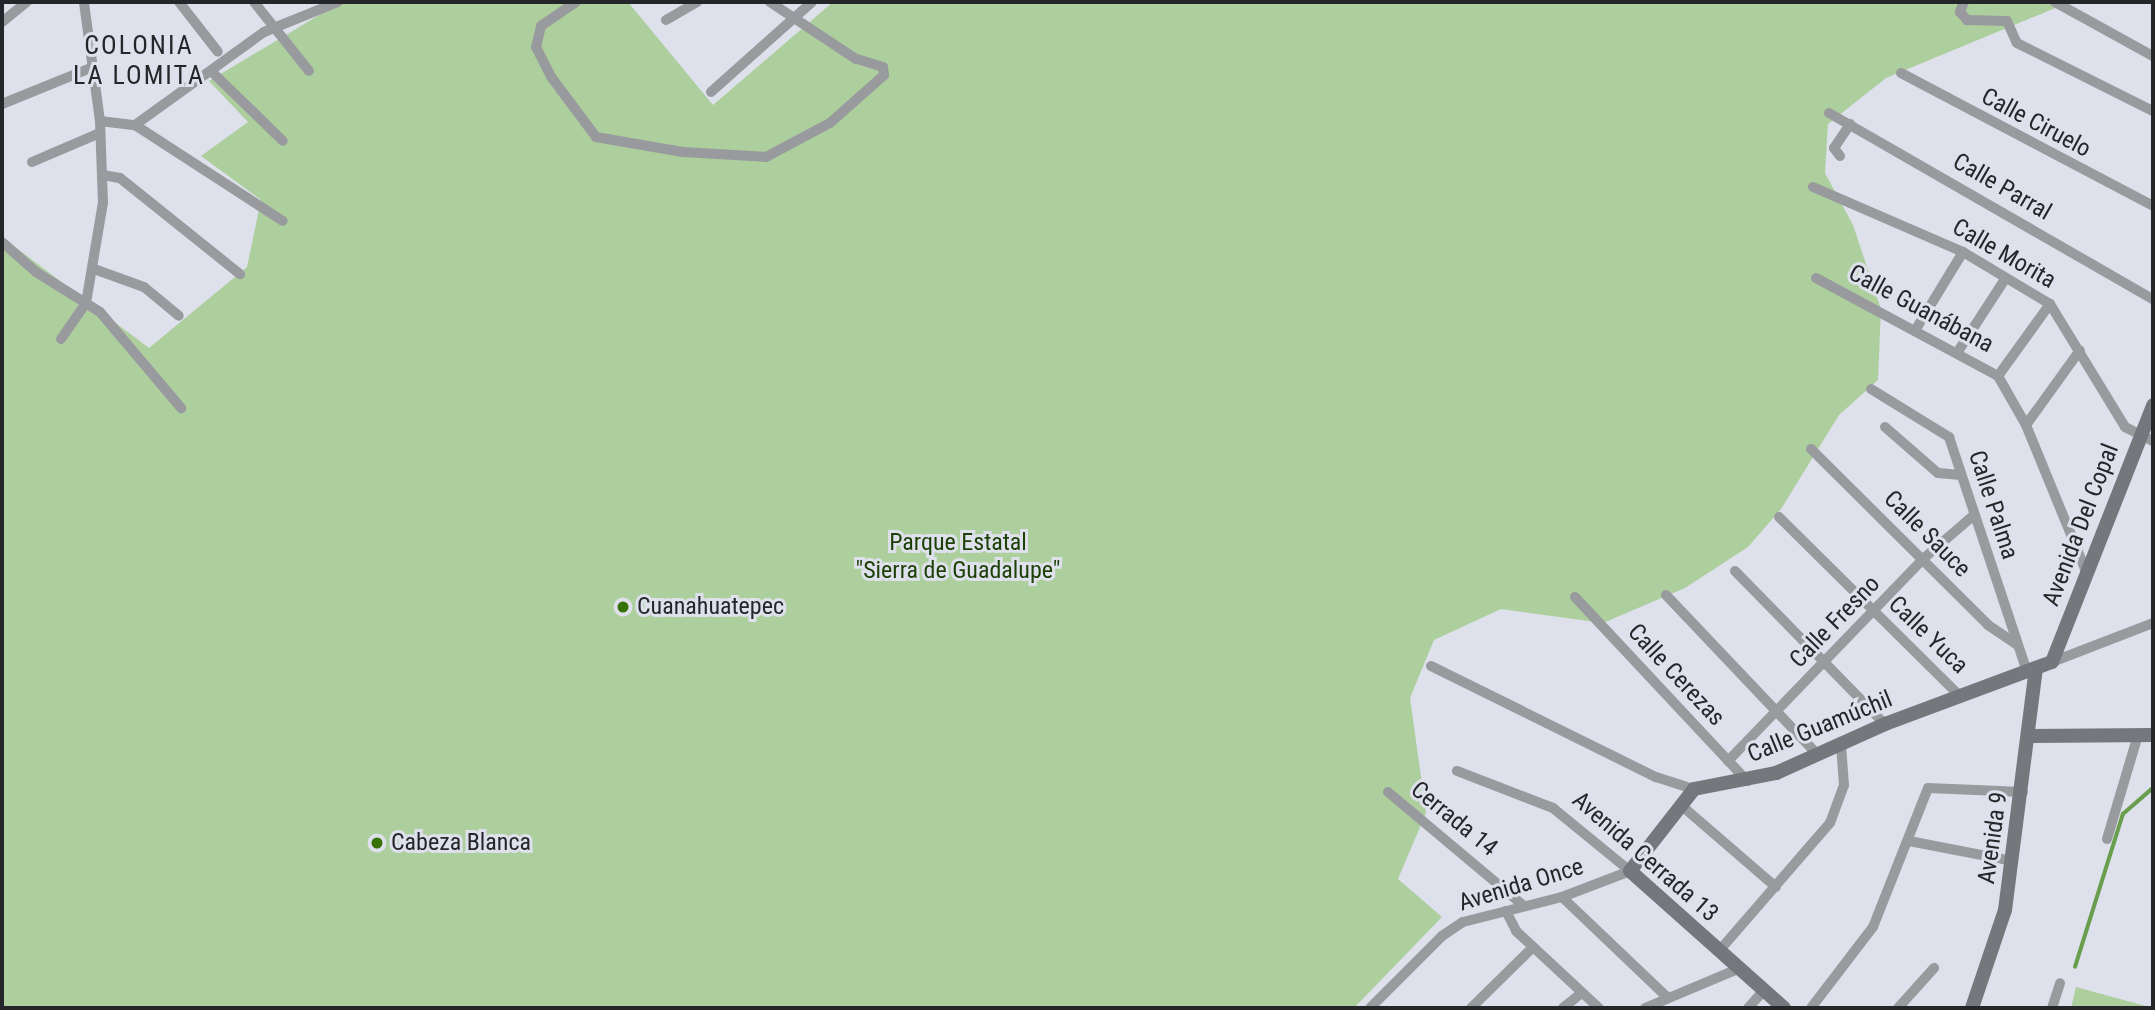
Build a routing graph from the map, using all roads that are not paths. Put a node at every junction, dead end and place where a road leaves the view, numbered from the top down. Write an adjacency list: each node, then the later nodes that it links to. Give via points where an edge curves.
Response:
1 (27, 2): 14 (street)
2 (84, 2): 18 (street)
3 (179, 2): 16 (street)
4 (254, 2): 15 (street)
5 (338, 2): 15 (street)
6 (576, 2): 12 (street, via 541,26 536,47 552,78 596,137 757,157 772,155 825,127 884,75 883,67 856,59)
7 (697, 2): 13 (street)
8 (770, 2): 12 (street)
9 (812, 2): 12 (street)
10 (1964, 2): 24 (street, via 1963,18 2009,22 2017,43)
11 (2054, 2): 17 (street)
12 (798, 17): 22 (street)
13 (666, 20)
14 (2, 22)
15 (271, 30): 19 (street); 20 (street)
16 (218, 52)
17 (2153, 56)
18 (93, 67): 23 (street); 26 (street)
19 (211, 71): 28 (street); 30 (street)
20 (309, 71)
21 (1901, 73): 35 (street, Calle Ciruelo)
22 (711, 92)
23 (2, 104)
24 (2153, 111)
25 (1829, 113): 27 (street, Calle Parral)
26 (100, 121): 28 (street); 29 (street)
27 (1850, 124): 31 (street, via 1834,148); 43 (street, Calle Parral)
28 (135, 125): 36 (street)
29 (100, 133): 32 (street); 33 (street)
30 (283, 141)
31 (1840, 156)
32 (32, 162)
33 (103, 175): 39 (street); 40 (street, via 120,178)
34 (1813, 187): 38 (street, Calle Morita)
35 (2153, 206)
36 (282, 221)
37 (2, 242): 44 (street, via 36,272)
38 (1963, 252): 42 (street, Calle Morita); 47 (street)
39 (94, 269): 44 (street); 46 (street, via 144,287)
40 (240, 274)
41 (1816, 278): 47 (street, Calle Guanábana)
42 (2005, 279): 45 (street, Calle Morita); 50 (street)
43 (2153, 299)
44 (86, 303): 48 (street); 54 (street)
45 (2050, 304): 49 (street, Calle Morita); 51 (street)
46 (179, 316)
47 (1916, 329): 50 (street, Calle Guanábana)
48 (61, 339)
49 (2080, 350): 55 (street); 57 (street, Calle Morita, via 2125,427)
50 (1957, 353): 51 (street, Calle Guanábana)
51 (1998, 376): 55 (street, Calle Guanábana)
52 (1871, 389): 59 (street, Calle Palma, via 1944,432)
53 (2153, 405): 57 (street, Avenida Del Copal)
54 (181, 408)
55 (2026, 425): 64 (street, Calle Guanábana)
56 (1885, 427): 59 (street, via 1938,473)
57 (2146, 439): 64 (street, Avenida Del Copal)
58 (1811, 449): 62 (street, Calle Sauce)
59 (1961, 475): 60 (street, Calle Palma)
60 (1974, 515): 62 (street, Calle Fresno); 69 (street, Calle Palma)
61 (1779, 517): 67 (street, Calle Yuca)
62 (1923, 559): 67 (street, Calle Fresno); 69 (street, Calle Sauce, via 1988,625)
63 (1735, 571): 71 (street)
64 (2087, 574): 70 (street, Avenida Del Copal)
65 (1666, 595): 75 (street)
66 (1575, 597): 82 (street, Calle Cerezas)
67 (1874, 612): 71 (street, Calle Fresno); 74 (street, Calle Yuca)
68 (2153, 623): 70 (street, Calle Guamúchil)
69 (2016, 644): 73 (street, Calle Palma)
70 (2052, 662): 73 (street, Calle Guamúchil)
71 (1825, 663): 75 (street, Calle Fresno); 76 (street)
72 (1431, 666): 85 (street, Calle Guamúchil, via 1656,777)
73 (2031, 670): 74 (street, Calle Guamúchil); 79 (street, Avenida 9)
74 (1959, 695): 76 (street, Calle Guamúchil)
75 (1775, 713): 81 (street); 82 (street, Calle Fresno)
76 (1885, 724): 80 (street, Calle Guamúchil)
77 (2138, 735): 78 (street); 79 (street); 89 (street)
78 (2153, 735)
79 (2029, 736): 87 (street, Avenida 9)
80 (1841, 745): 81 (street, Calle Guamúchil); 93 (street, via 1846,769 1835,812)
81 (1818, 755): 84 (street, Calle Guamúchil)
82 (1728, 761): 84 (street, Calle Cerezas)
83 (1457, 771): 92 (street, Avenida Cerrada 13, via 1553,808)
84 (1747, 782): 85 (street, Calle Guamúchil)
85 (1694, 789): 88 (street)
86 (1388, 792): 95 (street, Cerrada 14)
87 (2022, 792): 90 (street, via 1931,786); 91 (street, Avenida 9)
88 (1682, 806): 92 (street); 93 (street)
89 (2107, 839)
90 (1909, 841): 91 (street); 112 (street, via 1873,927)
91 (2013, 861): 114 (street, Avenida 9, via 1998,940)
92 (1630, 871): 94 (street, Avenida Once); 98 (street, Avenida Cerrada 13)
93 (1776, 887): 98 (street)
94 (1562, 897): 95 (street, Avenida Once); 104 (street)
95 (1524, 906): 96 (street, Avenida Once)
96 (1506, 911): 97 (street); 105 (street, Avenida Once, via 1451,929)
97 (1533, 947): 103 (street); 106 (street)
98 (1718, 951): 100 (street, Avenida Cerrada 13)
99 (1934, 968): 113 (street)
100 (1738, 969): 102 (street, Avenida Cerrada 13); 104 (street)
101 (2060, 983): 115 (street)
102 (1764, 990): 110 (street); 111 (street, Avenida Cerrada 13)
103 (1580, 994): 107 (street); 108 (street)
104 (1667, 996): 109 (street)
105 (1370, 1008)
106 (1471, 1008)
107 (1563, 1008)
108 (1599, 1008)
109 (1644, 1008)
110 (1748, 1008)
111 (1784, 1008)
112 (1811, 1008)
113 (1898, 1008)
114 (1972, 1008)
115 (2052, 1008)

